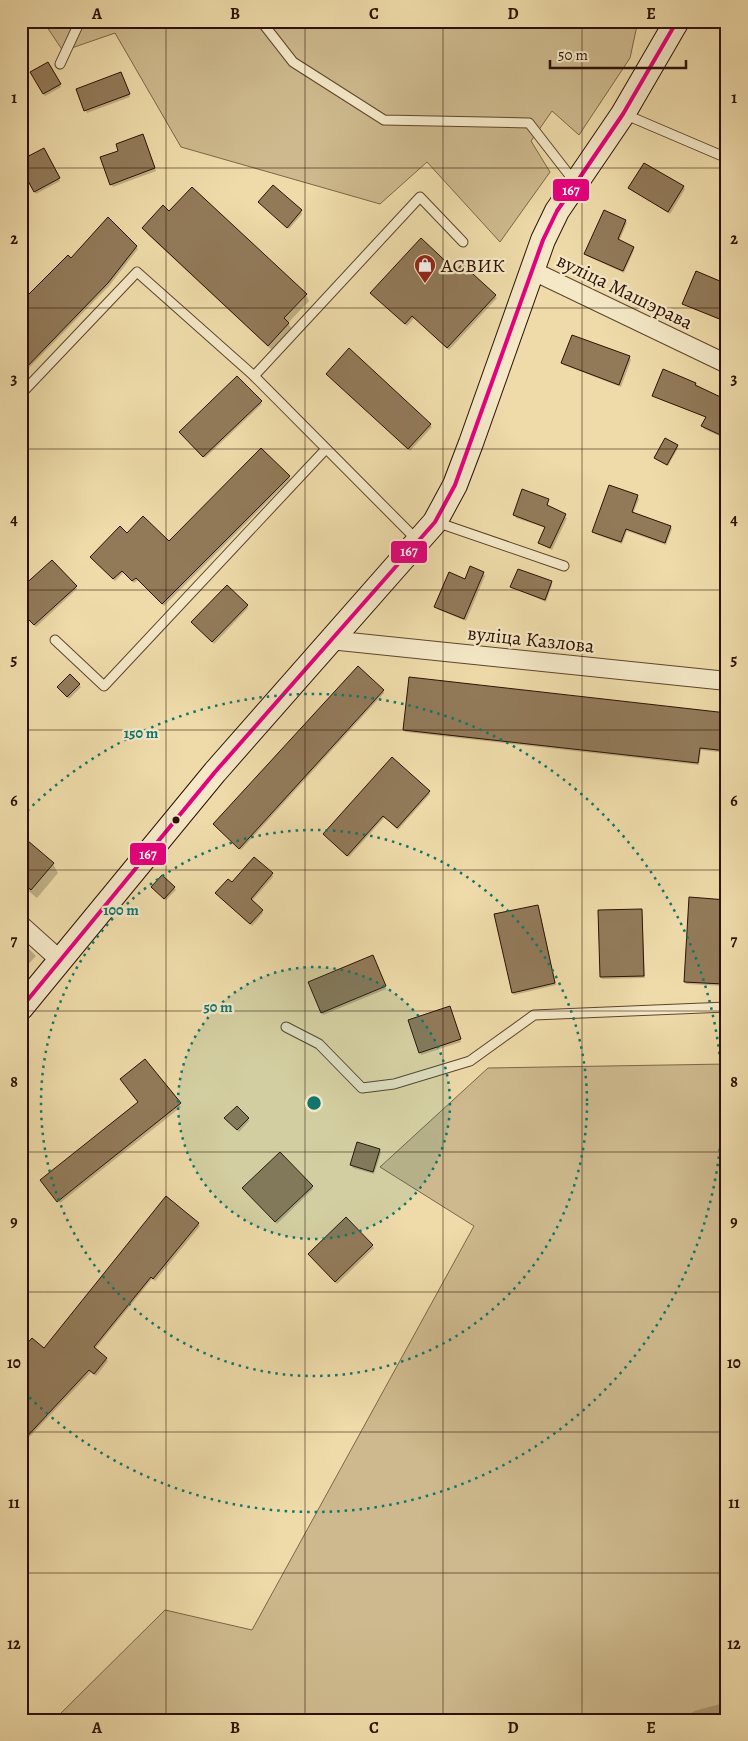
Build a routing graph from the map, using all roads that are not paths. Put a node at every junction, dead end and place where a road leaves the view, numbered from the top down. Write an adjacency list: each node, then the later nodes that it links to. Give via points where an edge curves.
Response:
1 (80, 21): 4 (lane)
2 (261, 21): 7 (lane, via 293,62 384,120 528,123)
3 (677, 21): 5 (street)
4 (60, 64)
5 (624, 114): 6 (lane); 7 (street)
6 (727, 158)
7 (576, 184): 9 (street, via 557,211)
8 (463, 242): 11 (lane, via 420,197)
9 (531, 270): 10 (street, вуліца Машэрава); 14 (street, via 471,442)
10 (727, 364)
11 (254, 376): 12 (lane, via 136,272); 13 (lane)
12 (21, 394)
13 (325, 450): 15 (lane); 17 (lane, via 104,686)
14 (436, 522): 15 (street); 16 (lane)
15 (419, 542): 18 (street)
16 (564, 566)
17 (55, 640)
18 (330, 640): 19 (street, вуліца Казлова); 21 (street, via 215,772)
19 (727, 681)
20 (21, 924): 21 (street)
21 (61, 961): 23 (street)
22 (727, 1007): 24 (lane, via 534,1014 470,1061 394,1084 362,1088 319,1044)
23 (21, 1008)
24 (286, 1027)

